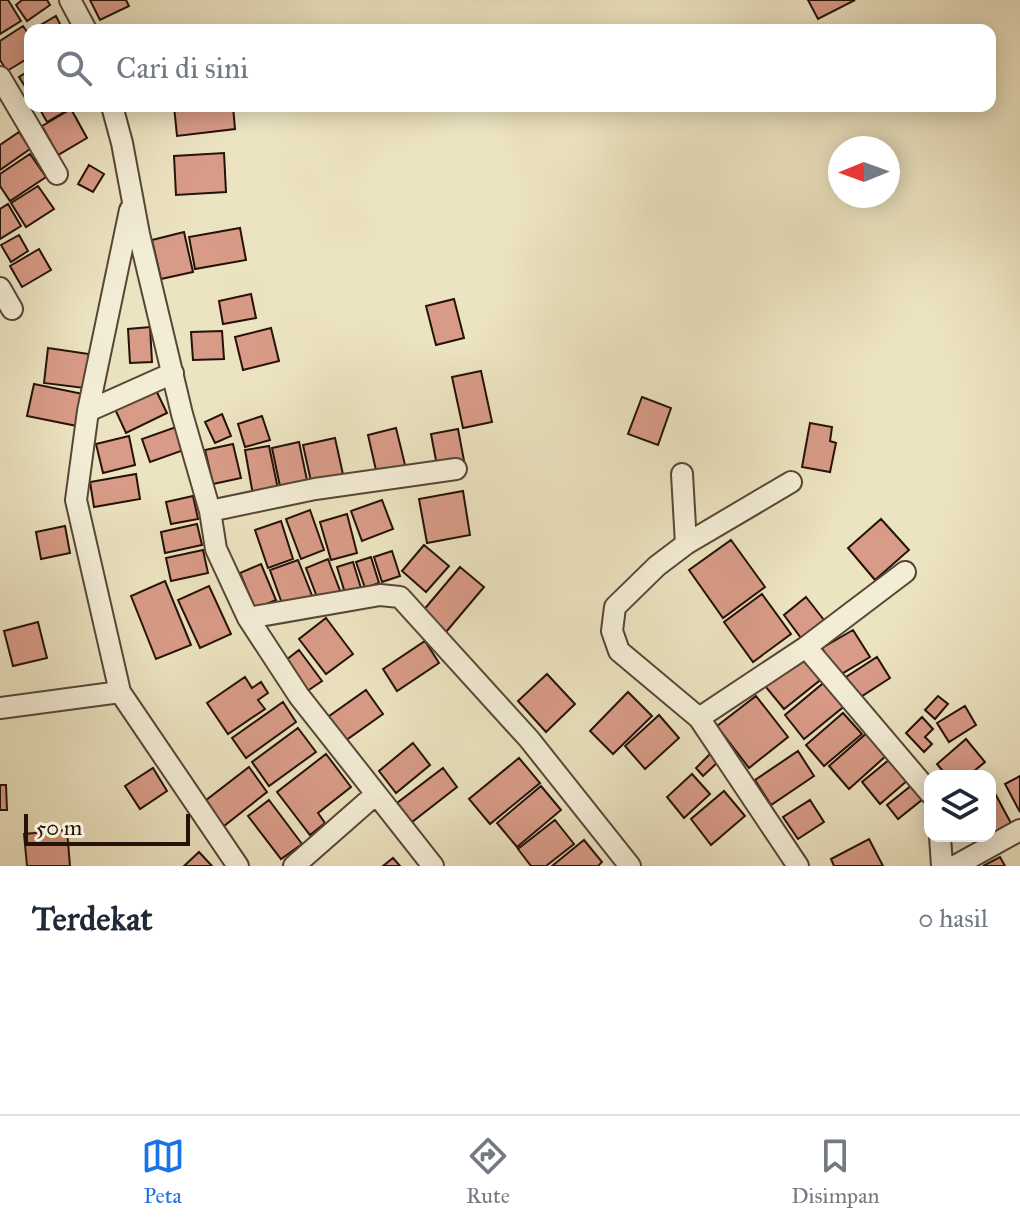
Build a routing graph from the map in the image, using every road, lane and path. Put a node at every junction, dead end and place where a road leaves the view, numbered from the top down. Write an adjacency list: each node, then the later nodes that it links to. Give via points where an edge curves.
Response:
1 (70, 0): 2 (street)
2 (83, 24)
3 (0, 77): 5 (street)
4 (113, 112): 6 (street)
5 (57, 174)
6 (133, 199): 9 (street); 10 (street)
7 (0, 288): 8 (street)
8 (12, 309)
9 (173, 373): 10 (street); 14 (street)
10 (88, 411): 19 (street, via 76,500)
11 (456, 469): 14 (street, via 315,489)
12 (682, 474): 15 (street)
13 (791, 482): 15 (street)
14 (210, 511): 17 (street, via 216,549)
15 (686, 544): 21 (street, via 615,607 612,631 619,651)
16 (905, 572): 18 (street)
17 (248, 618): 23 (street, via 299,696); 29 (street, via 380,595 400,597 529,739)
18 (806, 647): 21 (street); 22 (street)
19 (120, 692): 20 (street); 26 (street)
20 (0, 708)
21 (699, 718): 30 (street)
22 (924, 786)
23 (376, 794): 27 (street); 28 (street)
24 (1020, 830): 32 (street)
25 (940, 842): 31 (street)
26 (238, 866)
27 (294, 866)
28 (433, 866)
29 (630, 866)
30 (798, 866)
31 (942, 866)
32 (955, 866)

